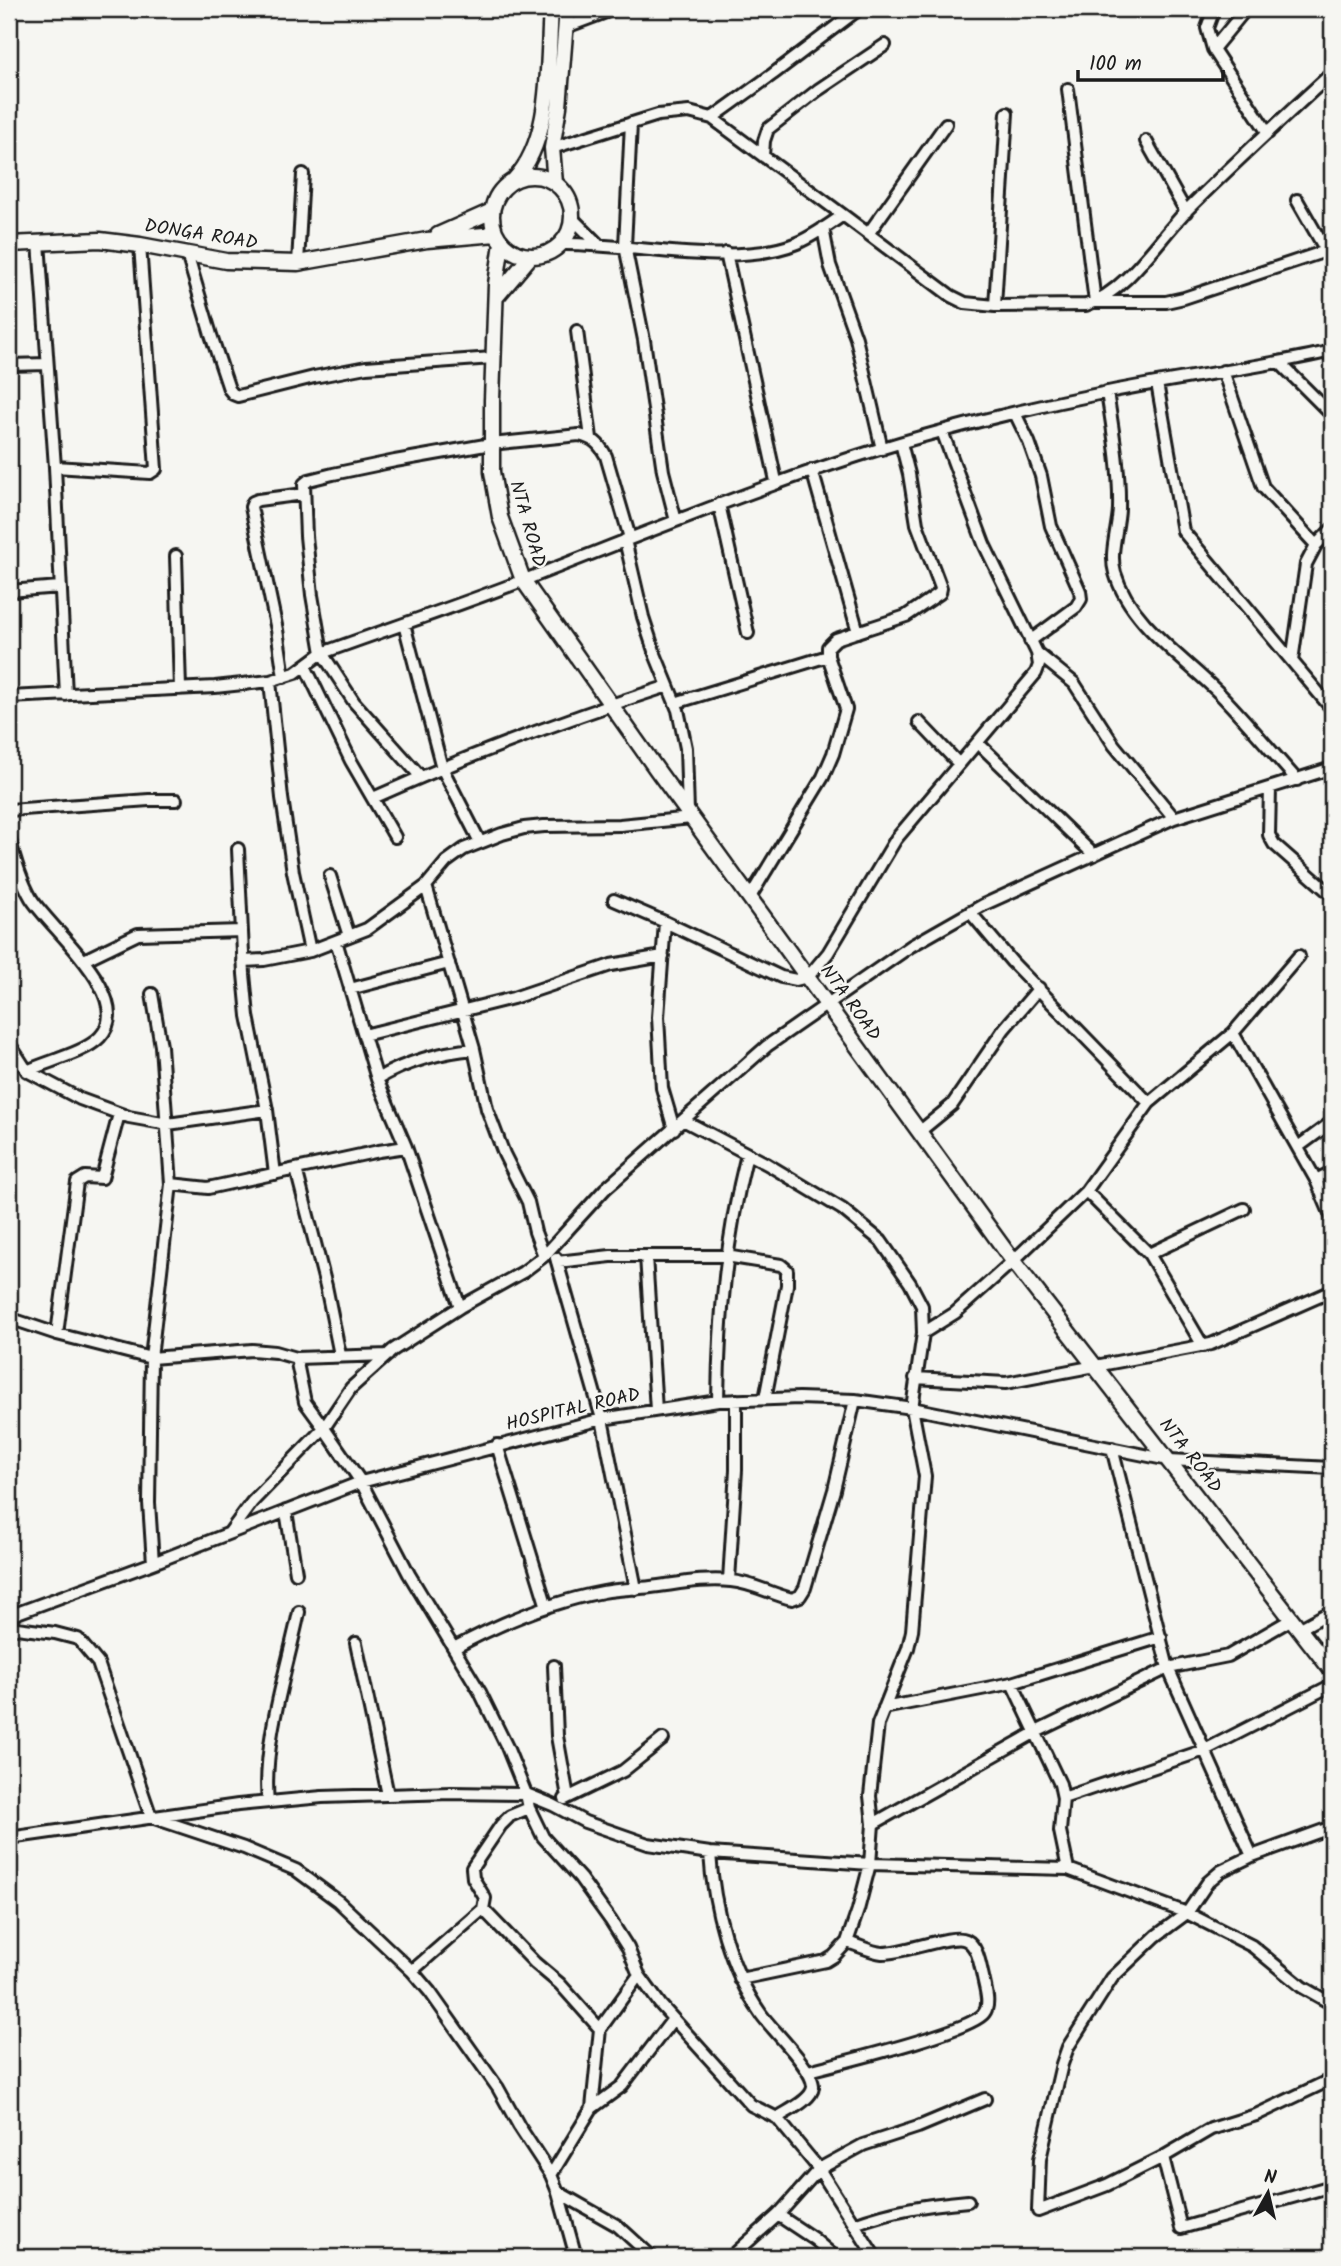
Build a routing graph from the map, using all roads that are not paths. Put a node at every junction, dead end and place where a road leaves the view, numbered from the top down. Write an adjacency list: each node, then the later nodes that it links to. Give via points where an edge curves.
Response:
1 (551, 9): 21 (street, via 540,128 530,160)
2 (567, 9): 7 (street)
3 (614, 9): 7 (street)
4 (859, 9): 13 (street)
5 (1214, 9): 9 (street, via 1207,28)
6 (1246, 9): 9 (street)
7 (566, 27): 18 (street)
8 (885, 45): 19 (street, via 768,129)
9 (1213, 50): 16 (street)
10 (1332, 73): 16 (street)
11 (1068, 89): 44 (street)
12 (1007, 113): 45 (street)
13 (712, 118): 14 (street, via 674,112); 19 (street)
14 (631, 123): 18 (street); 37 (street)
15 (946, 124): 29 (street)
16 (1268, 133): 25 (street)
17 (1146, 141): 25 (street)
18 (552, 148): 22 (street)
19 (763, 156): 26 (street)
20 (303, 174): 42 (street)
21 (514, 180): 22 (street, via 534,176); 24 (street, via 499,193)
22 (555, 183): 27 (street, via 569,198)
23 (1297, 200): 40 (street)
24 (492, 211): 30 (street); 31 (street)
25 (1185, 212): 44 (street, via 1121,283)
26 (844, 215): 28 (street); 29 (street)
27 (573, 219): 33 (street); 35 (street)
28 (823, 228): 38 (street, via 797,243 767,251); 61 (street, via 833,276 856,338)
29 (868, 234): 45 (street, via 951,296 965,303)
30 (499, 239): 31 (street); 41 (street); 43 (street, NTA ROAD)
31 (427, 240): 42 (street, DONGA ROAD)
32 (39, 242): 34 (street, DONGA ROAD); 36 (street, DONGA ROAD, via 100,240); 50 (street)
33 (597, 243): 35 (street); 37 (street)
34 (9, 244)
35 (563, 244): 41 (street, via 548,254)
36 (140, 245): 39 (street, DONGA ROAD); 62 (street, via 156,469 150,473)
37 (625, 246): 38 (street); 67 (street, via 663,471)
38 (726, 253): 64 (street)
39 (187, 254): 42 (street, DONGA ROAD, via 226,261); 48 (street, via 229,389 238,397 366,367)
40 (1331, 254): 44 (street, via 1175,300)
41 (530, 257): 43 (street)
42 (298, 263)
43 (497, 296): 48 (street, NTA ROAD)
44 (1095, 302): 45 (street)
45 (995, 306)
46 (577, 331): 58 (street)
47 (1332, 352): 49 (street)
48 (494, 358): 60 (street, NTA ROAD)
49 (1279, 363): 52 (street); 56 (street)
50 (47, 364): 51 (street); 62 (street)
51 (9, 365)
52 (1223, 371): 53 (street); 70 (street, via 1263,487)
53 (1157, 383): 54 (street); 82 (street, via 1183,531)
54 (1107, 392): 55 (street); 99 (street, via 1119,510 1112,560 1124,593 1149,629 1222,696)
55 (1015, 413): 57 (street); 78 (street, via 1041,476 1051,526 1081,599)
56 (1332, 415)
57 (942, 431): 59 (street); 78 (street, via 984,544)
58 (592, 438): 60 (street, via 579,435); 69 (street, via 606,456)
59 (901, 443): 61 (street); 76 (street, via 917,524 941,588 906,616)
60 (491, 444): 65 (street, via 309,480); 72 (street, NTA ROAD, via 500,517)
61 (882, 449): 63 (street)
62 (55, 467): 73 (street)
63 (812, 470): 64 (street); 76 (street)
64 (776, 481): 66 (street)
65 (304, 494): 79 (street, via 312,595); 84 (street, via 258,500 251,507)
66 (719, 504): 67 (street); 77 (street)
67 (676, 521): 69 (street)
68 (1332, 529): 70 (street)
69 (628, 539): 72 (street); 86 (street, via 643,617)
70 (1316, 545): 82 (street, via 1303,578)
71 (176, 556): 87 (street)
72 (523, 580): 75 (street); 91 (street, NTA ROAD)
73 (60, 586): 74 (street); 88 (street)
74 (9, 591)
75 (404, 624): 79 (street); 96 (street)
76 (859, 632): 81 (street, via 836,639 828,647)
77 (748, 633)
78 (1030, 641): 80 (street)
79 (323, 653): 83 (street); 98 (street, via 354,702)
80 (1037, 653): 94 (street, via 1036,673); 105 (street, via 1074,683 1114,745)
81 (828, 656): 90 (street); 114 (street, via 846,709 833,754)
82 (1292, 661): 92 (street)
83 (305, 666): 84 (street); 101 (street)
84 (284, 677): 85 (street)
85 (270, 681): 87 (street); 121 (street, via 282,798)
86 (668, 686): 90 (street); 91 (street)
87 (180, 689): 88 (street)
88 (66, 695): 89 (street)
89 (9, 697)
90 (675, 703): 104 (street, via 686,748)
91 (610, 705): 96 (street); 104 (street, NTA ROAD)
92 (1332, 709)
93 (919, 722): 95 (street)
94 (978, 743): 95 (street); 110 (street)
95 (959, 764): 127 (street, via 896,839 828,953)
96 (442, 768): 98 (street); 108 (street)
97 (1332, 768): 99 (street)
98 (421, 777): 101 (street)
99 (1297, 780): 100 (street)
100 (1270, 788): 105 (street); 113 (street, via 1269,835 1274,844)
101 (373, 798): 107 (street)
102 (176, 800): 103 (street)
103 (9, 810)
104 (690, 815): 108 (street, via 620,825 524,828); 114 (street, NTA ROAD)
105 (1174, 818): 110 (street)
106 (9, 837): 124 (street, via 31,897)
107 (395, 837)
108 (480, 842): 112 (street, via 446,862)
109 (238, 849): 118 (street)
110 (1094, 855): 116 (street)
111 (330, 876): 119 (street)
112 (426, 886): 119 (street, via 367,929); 126 (street)
113 (1332, 895)
114 (750, 897): 127 (street, NTA ROAD)
115 (614, 900): 117 (street)
116 (970, 912): 128 (street); 131 (street, via 911,946)
117 (666, 922): 122 (street); 127 (street, via 781,977)
118 (243, 931): 124 (street, via 138,934); 125 (street)
119 (349, 936): 120 (street)
120 (336, 941): 121 (street); 129 (street)
121 (310, 951): 125 (street)
122 (663, 956): 132 (street, via 611,965); 145 (street, via 658,1017 663,1088)
123 (1299, 956): 133 (street)
124 (84, 960): 137 (street, via 105,996 107,1025 100,1037 83,1049)
125 (243, 961): 140 (street, via 248,1016)
126 (449, 964): 129 (street); 132 (street)
127 (808, 977): 131 (street, NTA ROAD)
128 (1039, 988): 139 (street); 146 (street, via 1004,1029 952,1105)
129 (350, 989): 134 (street)
130 (152, 994): 144 (street)
131 (828, 1004): 142 (street, via 767,1046); 146 (street, NTA ROAD)
132 (463, 1012): 134 (street); 136 (street)
133 (1233, 1033): 139 (street); 148 (street)
134 (364, 1035): 138 (street)
135 (9, 1043): 137 (street)
136 (474, 1049): 138 (street, via 393,1069); 160 (street, via 488,1109 528,1202)
137 (27, 1071): 141 (street)
138 (377, 1079): 147 (street)
139 (1149, 1104): 155 (street)
140 (267, 1110): 144 (street); 152 (street)
141 (119, 1114): 144 (street); 169 (street, via 102,1178 85,1177 76,1182)
142 (683, 1120): 145 (street); 149 (street)
143 (1332, 1122): 148 (street)
144 (168, 1124): 154 (street)
145 (674, 1129): 158 (street, via 605,1189)
146 (919, 1132): 163 (street, NTA ROAD)
147 (406, 1147): 150 (street); 166 (street)
148 (1298, 1147): 153 (street)
149 (747, 1154): 162 (street); 168 (street, via 842,1209 881,1241 922,1306)
150 (296, 1169): 152 (street); 171 (street)
151 (1332, 1172): 153 (street)
152 (275, 1174): 154 (street, via 208,1188)
153 (1316, 1180): 157 (street)
154 (171, 1185): 173 (street)
155 (1086, 1191): 159 (street); 163 (street)
156 (1244, 1209): 159 (street)
157 (1332, 1218)
158 (553, 1247): 160 (street); 164 (street)
159 (1149, 1254): 170 (street)
160 (544, 1256): 166 (street)
161 (646, 1256): 162 (street); 164 (street); 182 (street)
162 (726, 1256): 177 (street, via 781,1265 787,1270); 180 (street)
163 (1013, 1261): 168 (street, via 955,1313); 175 (street, NTA ROAD)
164 (557, 1262): 183 (street)
165 (1332, 1291): 170 (street)
166 (460, 1307): 172 (street)
167 (9, 1318): 169 (street)
168 (923, 1333): 176 (street)
169 (57, 1334): 173 (street)
170 (1203, 1346): 175 (street)
171 (340, 1355): 172 (street); 174 (street)
172 (388, 1355): 184 (street, via 351,1388)
173 (151, 1358): 174 (street, via 252,1350); 192 (street)
174 (296, 1358): 184 (street, via 305,1402)
175 (1094, 1364): 176 (street, via 1006,1383); 187 (street, NTA ROAD)
176 (915, 1378): 181 (street)
177 (765, 1399): 178 (street, HOSPITAL ROAD); 179 (street, HOSPITAL ROAD)
178 (736, 1400): 180 (street, HOSPITAL ROAD); 194 (street)
179 (855, 1400): 181 (street, HOSPITAL ROAD); 194 (street, via 834,1490 800,1596 792,1599)
180 (718, 1401): 182 (street, HOSPITAL ROAD)
181 (912, 1408): 186 (street, HOSPITAL ROAD); 210 (street, via 925,1476 912,1631)
182 (656, 1410): 183 (street, HOSPITAL ROAD)
183 (602, 1419): 185 (street, HOSPITAL ROAD); 195 (street)
184 (324, 1428): 189 (street); 191 (street)
185 (497, 1446): 189 (street, HOSPITAL ROAD); 196 (street)
186 (1112, 1448): 187 (street, HOSPITAL ROAD); 202 (street)
187 (1169, 1460): 188 (street, HOSPITAL ROAD); 200 (street, NTA ROAD)
188 (1332, 1468)
189 (361, 1482): 190 (street, HOSPITAL ROAD); 204 (street)
190 (286, 1511): 191 (street, HOSPITAL ROAD); 193 (street)
191 (229, 1534): 192 (street, HOSPITAL ROAD)
192 (153, 1563): 199 (street, HOSPITAL ROAD)
193 (296, 1573)
194 (729, 1580): 195 (street)
195 (636, 1589): 196 (street)
196 (547, 1607): 204 (street)
197 (1332, 1611): 200 (street)
198 (299, 1612): 218 (street, via 270,1744)
199 (9, 1616)
200 (1295, 1624): 206 (street, via 1228,1656); 207 (street, NTA ROAD)
201 (9, 1627): 221 (street, via 78,1639 99,1663)
202 (1161, 1637): 206 (street); 208 (street)
203 (356, 1643): 214 (street)
204 (454, 1648): 215 (street, via 480,1692)
205 (554, 1666): 216 (street, via 557,1736)
206 (1168, 1668): 211 (street); 213 (street)
207 (1332, 1671)
208 (1012, 1683): 210 (street); 211 (street)
209 (1332, 1685): 213 (street)
210 (884, 1708): 222 (street, via 872,1764)
211 (1036, 1732): 217 (street); 222 (street)
212 (663, 1739): 216 (street, via 623,1771)
213 (1205, 1750): 217 (street); 226 (street)
214 (388, 1794): 215 (street); 218 (street)
215 (526, 1794): 219 (street); 220 (street)
216 (568, 1797): 219 (street)
217 (1063, 1798): 228 (street, via 1060,1831)
218 (268, 1802): 221 (street)
219 (553, 1805): 225 (street, via 585,1822 648,1844)
220 (529, 1808): 229 (street, via 501,1825 472,1868 472,1878 485,1898); 233 (street, via 543,1837 611,1921)
221 (151, 1817): 224 (street); 232 (street, via 296,1870 338,1901)
222 (873, 1824): 227 (street)
223 (1332, 1827): 226 (street)
224 (9, 1838)
225 (710, 1853): 227 (street); 234 (street, via 712,1886)
226 (1252, 1856): 230 (street, via 1208,1882)
227 (870, 1864): 228 (street); 231 (street)
228 (1068, 1869): 230 (street)
229 (483, 1909): 232 (street); 237 (street)
230 (1187, 1913): 235 (street, via 1252,1946 1302,1987); 243 (street, via 1112,1978 1068,2047 1040,2159 1038,2211)
231 (847, 1942): 234 (street, via 825,1961); 238 (street, via 882,1953 958,1937 968,1940 975,1948 988,2002 984,2014 972,2023)
232 (412, 1971): 245 (street, via 498,2088)
233 (639, 1975): 236 (street); 237 (street)
234 (740, 1979): 238 (street, via 761,2014)
235 (1332, 2004)
236 (673, 2020): 241 (street, via 622,2086); 242 (street, via 751,2105)
237 (600, 2029): 241 (street)
238 (808, 2071): 242 (street, via 811,2094)
239 (1332, 2079): 243 (street, via 1256,2115 1211,2129)
240 (985, 2099): 244 (street, via 863,2145)
241 (592, 2108): 245 (street)
242 (778, 2118): 244 (street)
243 (1163, 2157): 246 (street, via 1181,2228)
244 (819, 2169): 249 (street); 250 (street)
245 (551, 2175): 247 (street)
246 (1332, 2186)
247 (558, 2192): 251 (street); 252 (street, via 618,2226)
248 (968, 2202): 250 (street, via 909,2207)
249 (778, 2215): 253 (street); 254 (street)
250 (854, 2224): 255 (street)
251 (576, 2257)
252 (652, 2257)
253 (732, 2257)
254 (835, 2257)
255 (875, 2257)

